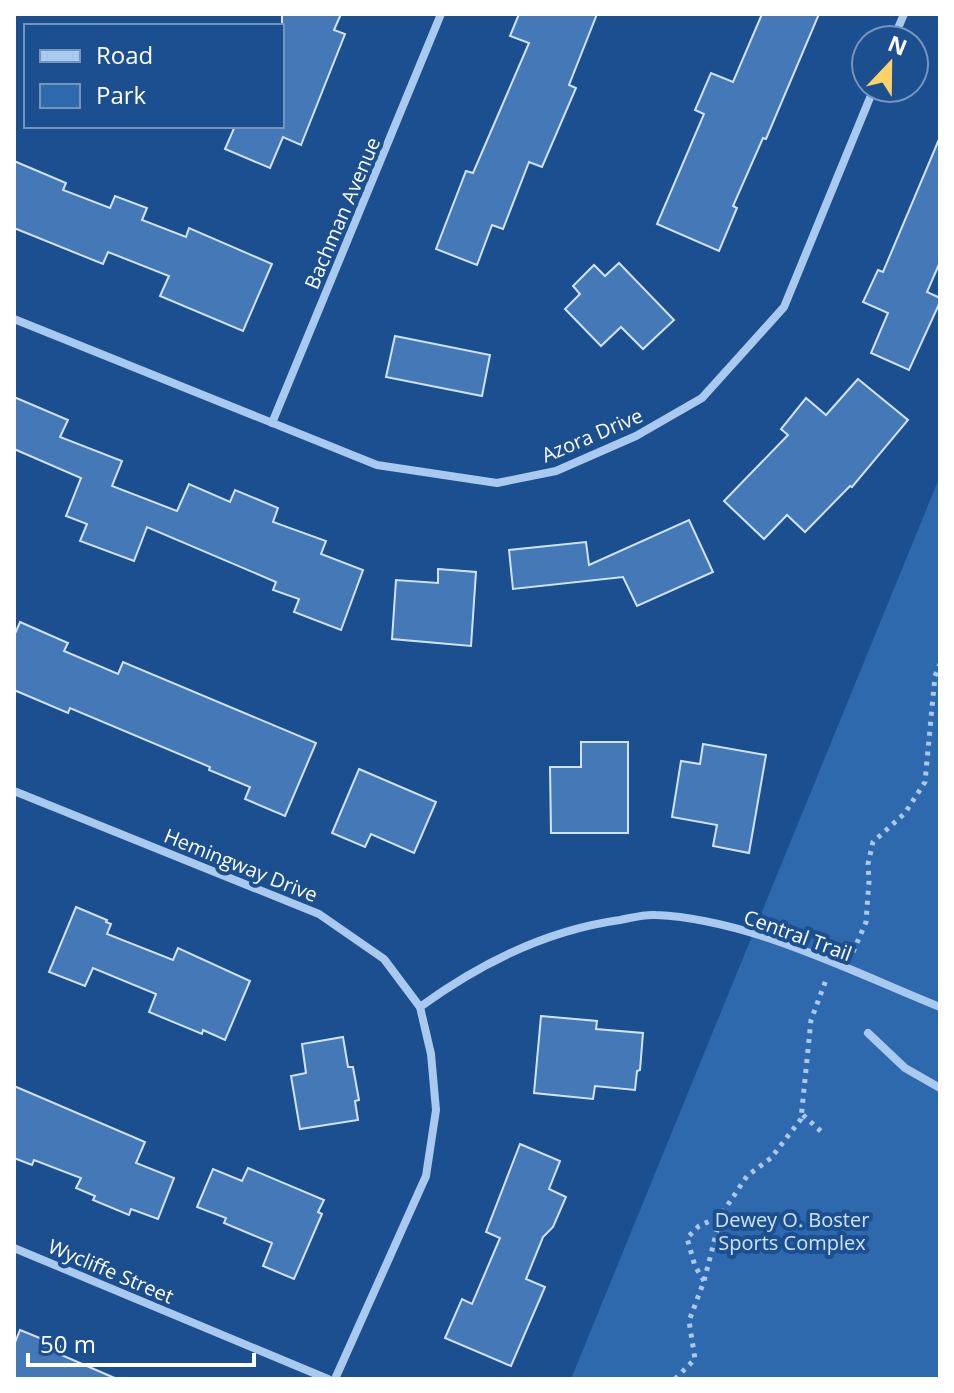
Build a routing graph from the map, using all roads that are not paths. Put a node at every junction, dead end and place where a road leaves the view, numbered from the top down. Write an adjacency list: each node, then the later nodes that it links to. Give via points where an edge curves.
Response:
1 (441, 14): 4 (street, Bachman Avenue)
2 (867, 104): 4 (street, Azora Drive, via 784,307 702,398 636,436 556,471 497,483 377,465)
3 (14, 319): 4 (street, Azora Drive)
4 (272, 423)
5 (14, 791): 6 (street, Hemingway Drive, via 319,914 384,959)
6 (420, 1007): 7 (street, Central Trail, via 456,980 531,944 596,923 654,914 746,929); 12 (street, Hemingway Drive, via 436,1110 426,1176)
7 (940, 1007)
8 (868, 1033): 9 (street, via 905,1068)
9 (940, 1088)
10 (14, 1248): 11 (street, Wycliffe Street)
11 (328, 1379)
12 (335, 1379)

